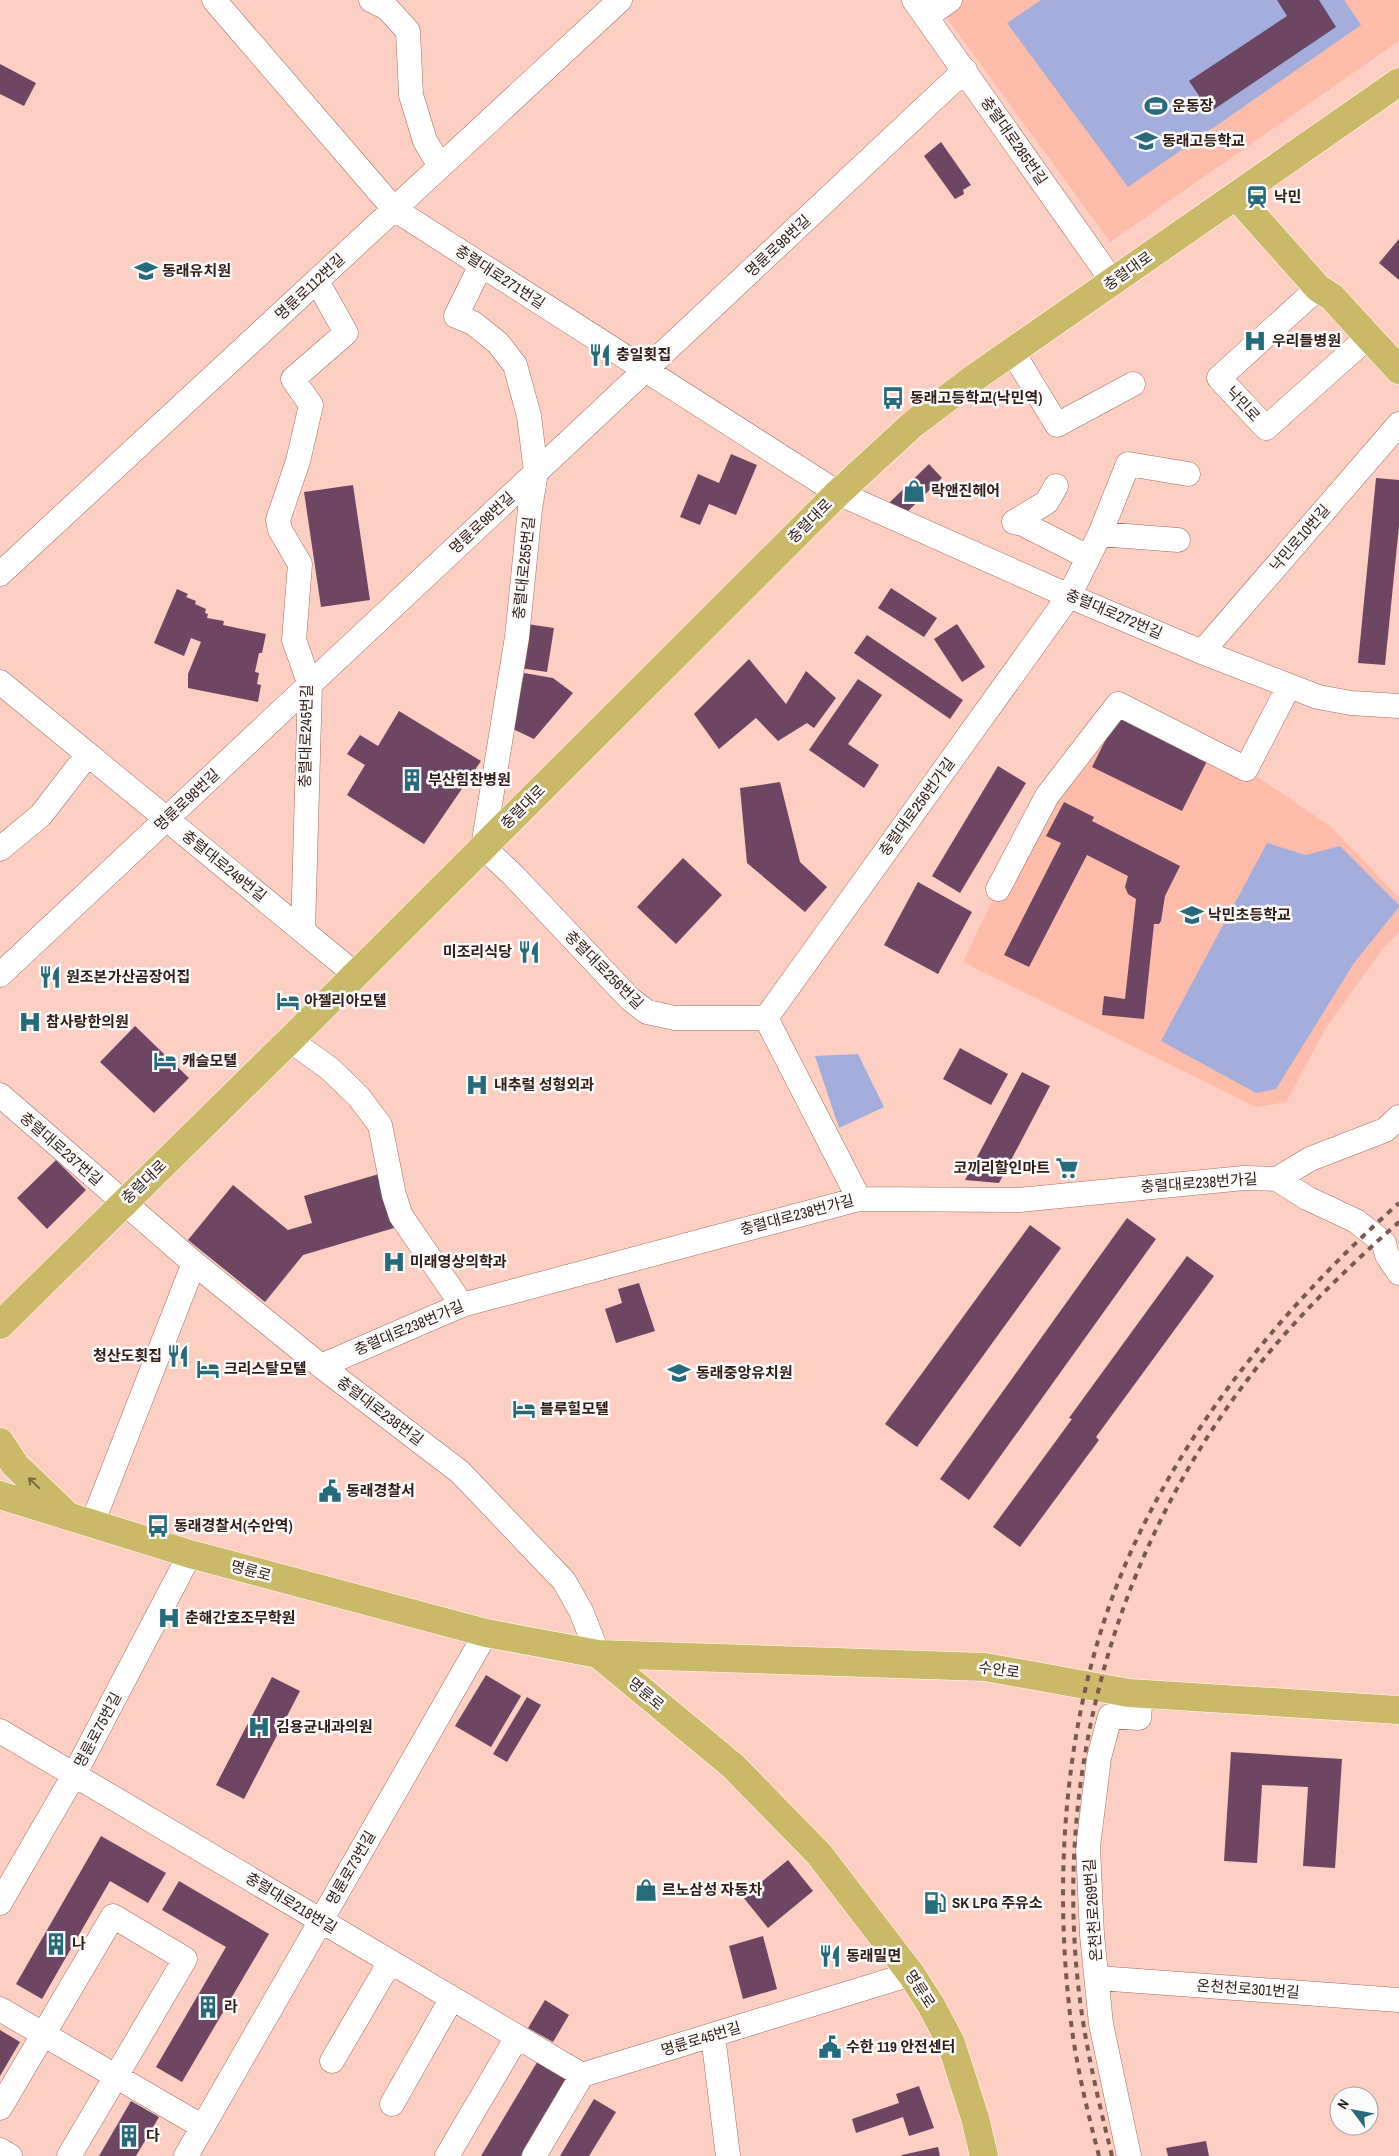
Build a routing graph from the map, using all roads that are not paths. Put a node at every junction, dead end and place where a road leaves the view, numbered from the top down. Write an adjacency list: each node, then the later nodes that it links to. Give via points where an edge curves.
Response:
1 (214, 0): 10 (street, 충렬대로271번길)
2 (371, 0): 8 (street, via 387,8 408,31 411,94 425,141)
3 (620, 0): 8 (street, 명륜로112번길)
4 (950, 0): 5 (street)
5 (920, 8): 6 (street, 충렬대로285번길)
6 (965, 70): 13 (street, 충렬대로285번길); 17 (street, 명륜로98번길)
7 (1399, 82): 9 (main road, 충렬대로)
8 (440, 166): 10 (street, 명륜로112번길)
9 (1236, 196): 13 (main road, 충렬대로); 14 (main road)
10 (394, 209): 11 (street, 충렬대로271번길); 12 (street, 명륜로112번길)
11 (481, 265): 17 (street, 충렬대로271번길); 21 (street, 충렬대로255번길, via 456,316 473,323 498,343 515,365 529,416)
12 (316, 281): 28 (street, 명륜로112번길); 32 (street, 충렬대로245번길, via 346,333 293,379 311,405 298,461 278,520 280,530 300,564 294,640)
13 (1113, 282): 16 (main road, 충렬대로)
14 (1318, 288): 15 (main road, via 1332,298); 15 (street, 낙민로, via 1219,378 1266,428)
15 (1368, 337): 18 (main road)
16 (1012, 351): 19 (street, via 1056,425); 24 (main road, 충렬대로, via 913,424)
17 (646, 370): 21 (street, 명륜로98번길); 24 (street, 충렬대로271번길)
18 (1399, 370)
19 (1133, 384)
20 (1399, 424): 30 (street, 낙민로10번길)
21 (536, 472): 32 (street, 명륜로98번길); 37 (street, 충렬대로255번길, via 517,636)
22 (1188, 474): 25 (street, 충렬대로256번가길, via 1128,464)
23 (1056, 486): 27 (street, via 1047,502 1014,522)
24 (838, 493): 29 (street, 충렬대로272번길); 37 (main road, 충렬대로)
25 (1100, 534): 26 (street); 27 (street, 충렬대로256번가길)
26 (1178, 540)
27 (1088, 557): 29 (street, 충렬대로256번가길)
28 (0, 574)
29 (1069, 596): 30 (street, 충렬대로272번길); 43 (street, 충렬대로256번가길)
30 (1202, 652): 33 (street, 충렬대로272번길)
31 (0, 682): 35 (street, 충렬대로249번길)
32 (310, 685): 36 (street, 명륜로98번길); 40 (street, 충렬대로245번길)
33 (1289, 686): 34 (street, 충렬대로272번길, via 1326,699); 39 (street, via 1246,769 1118,704 1047,796)
34 (1399, 706)
35 (88, 754): 36 (street, 충렬대로249번길); 38 (street, via 41,815)
36 (166, 819): 40 (street, 충렬대로249번길); 42 (street, 명륜로98번길)
37 (483, 847): 41 (main road, 충렬대로); 43 (street, 충렬대로256번길, via 630,1000 647,1012 675,1018)
38 (0, 849)
39 (998, 889)
40 (303, 931): 41 (street, 충렬대로249번길)
41 (355, 974): 44 (main road, 충렬대로)
42 (0, 975)
43 (766, 1018): 48 (street)
44 (290, 1040): 49 (main road, 충렬대로); 53 (street, via 330,1069 358,1096 380,1125 401,1216)
45 (0, 1095): 49 (street, 충렬대로237번길)
46 (1399, 1117): 47 (street, 충렬대로238번가길, via 1385,1130 1310,1160)
47 (1277, 1179): 48 (street, 충렬대로238번가길, via 1244,1178 1020,1200); 50 (street, via 1307,1198)
48 (859, 1199): 53 (street, 충렬대로238번가길)
49 (123, 1202): 51 (street, 충렬대로238번길); 54 (main road, 충렬대로)
50 (1392, 1238): 52 (street, via 1387,1255)
51 (194, 1263): 55 (street, 충렬대로238번길); 59 (street)
52 (1399, 1273)
53 (462, 1305): 55 (street, 충렬대로238번가길)
54 (1, 1327)
55 (321, 1366): 62 (street, 충렬대로238번길, via 460,1472 516,1530 564,1581 581,1611)
56 (0, 1442): 59 (main road, one-way to 56, via 15,1465)
57 (0, 1496): 59 (main road, 명륜로)
58 (0, 1517): 59 (main road)
59 (71, 1517): 60 (main road, 명륜로)
60 (190, 1554): 61 (main road, 명륜로); 66 (street, 명륜로75번길)
61 (486, 1633): 62 (main road, 명륜로); 68 (street, 명륜로73번길)
62 (598, 1654): 63 (main road, 수안로, via 985,1666); 70 (main road, 명륜로, via 733,1766 779,1812 819,1854)
63 (1141, 1694): 64 (main road, 수안로); 71 (street, 온천천로269번길, via 1139,1718 1110,1716 1099,1758 1088,1847 1092,1935)
64 (1399, 1710)
65 (0, 1731): 66 (street, 충렬대로218번길)
66 (74, 1775): 67 (street, 명륜로75번길); 68 (street, 충렬대로218번길)
67 (0, 1903)
68 (321, 1921): 69 (street, 충렬대로218번길); 83 (street, 명륜로73번길)
69 (390, 1962): 72 (street, 충렬대로218번길); 78 (street)
70 (911, 1974): 76 (street, 명륜로45번길); 91 (main road, 명륜로, via 951,2043)
71 (1098, 1978): 73 (street, 온천천로301번길); 92 (street, 온천천로269번길, via 1101,2024)
72 (452, 1998): 77 (street, 충렬대로218번길); 81 (street)
73 (1399, 2000)
74 (0, 2009): 75 (street)
75 (43, 2035): 80 (street); 80 (street, via 113,1916 185,1959); 82 (street)
76 (713, 2036): 79 (street, 명륜로45번길); 90 (street)
77 (517, 2037): 79 (street, 충렬대로218번길); 88 (street)
78 (332, 2061)
79 (582, 2075): 89 (street)
80 (116, 2077): 83 (street); 86 (street)
81 (392, 2104)
82 (0, 2108)
83 (203, 2127): 87 (street, 명륜로73번길)
84 (0, 2150): 85 (street)
85 (10, 2156)
86 (69, 2156)
87 (186, 2156)
88 (446, 2156)
89 (534, 2156)
90 (728, 2156)
91 (984, 2156)
92 (1129, 2156)

